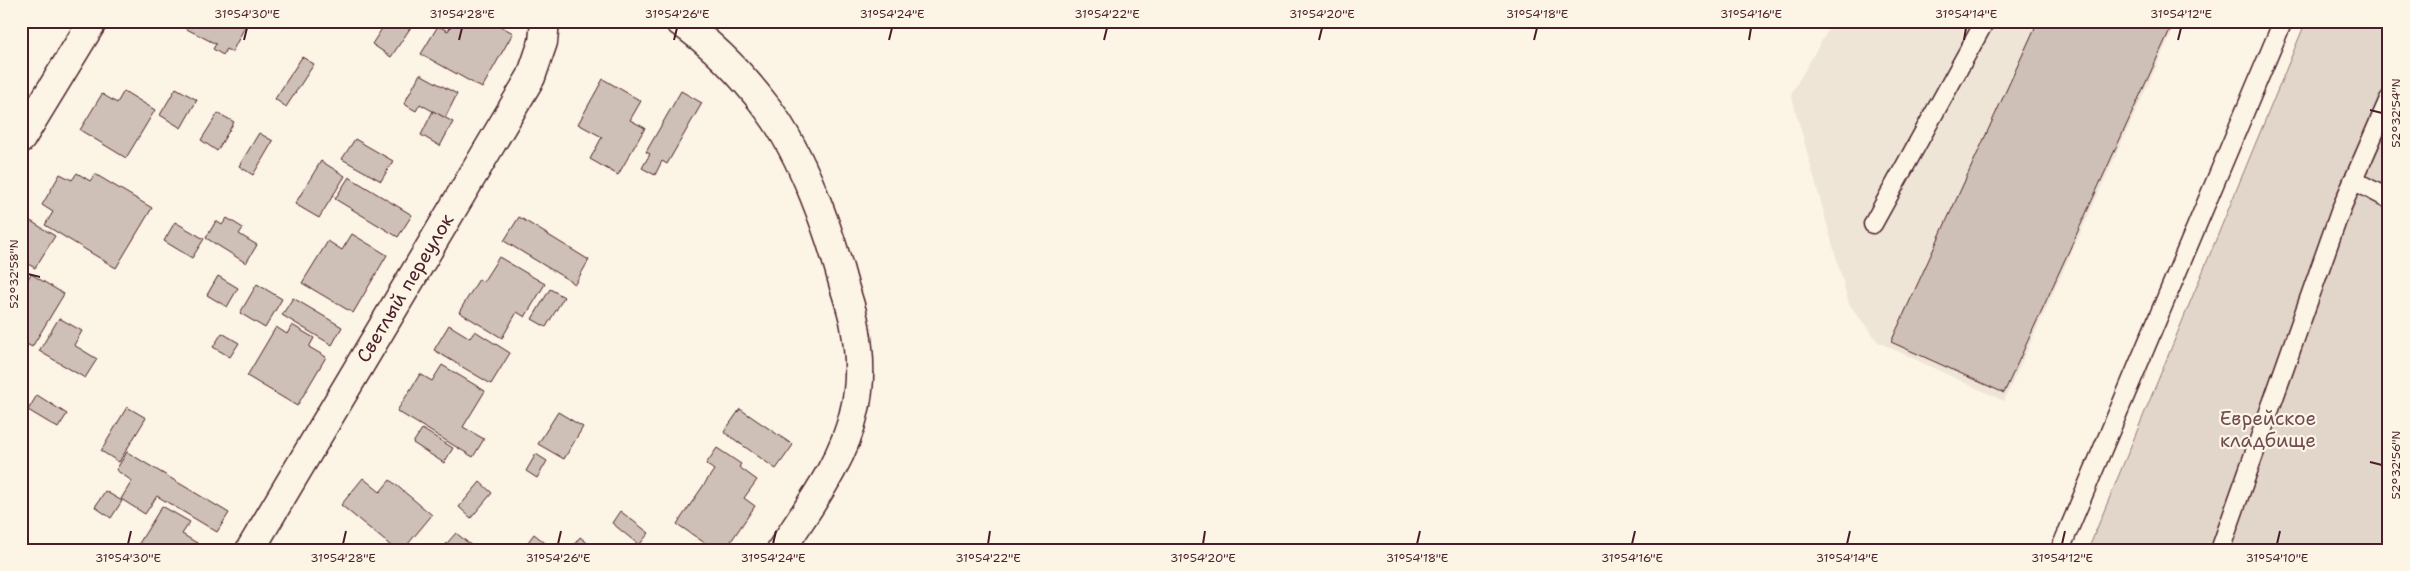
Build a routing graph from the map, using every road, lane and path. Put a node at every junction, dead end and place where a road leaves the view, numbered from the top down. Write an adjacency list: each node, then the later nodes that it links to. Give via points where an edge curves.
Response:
1 (93, 21): 7 (street)
2 (545, 21): 11 (street, Светлый переулок, via 543,42 531,77)
3 (679, 21): 12 (street, via 716,52 769,110 820,210 855,326 860,377 848,436 837,460)
4 (1985, 21): 10 (lane)
5 (2283, 21): 13 (lane)
6 (2389, 99): 8 (lane)
7 (21, 139)
8 (2353, 180): 9 (lane); 14 (lane)
9 (2389, 199)
10 (1873, 224)
11 (250, 550)
12 (782, 550)
13 (2060, 550)
14 (2220, 550)

